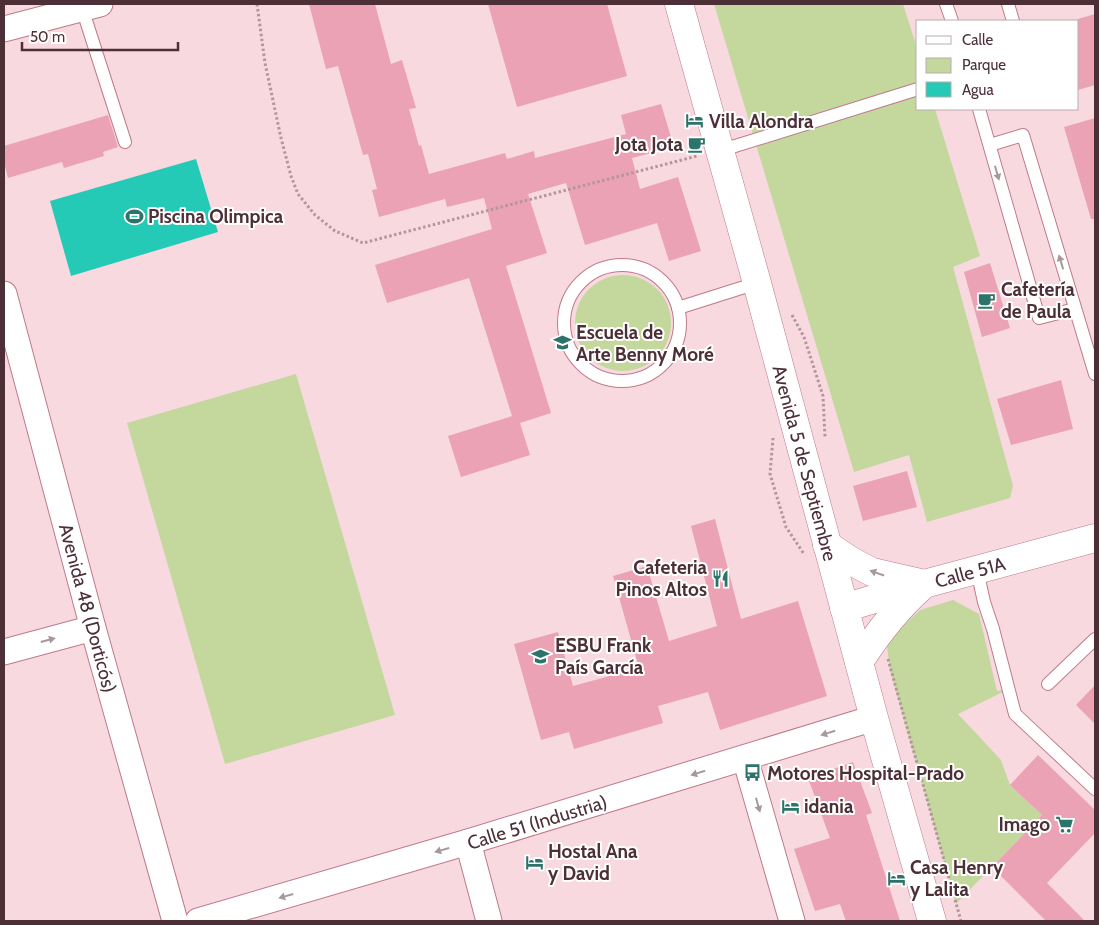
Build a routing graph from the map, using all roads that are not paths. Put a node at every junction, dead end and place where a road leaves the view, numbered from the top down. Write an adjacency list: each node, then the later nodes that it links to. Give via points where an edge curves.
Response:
1 (679, 4): 12 (main road, Avenida 5 de Septiembre)
2 (946, 4): 5 (lane)
3 (1008, 4): 6 (lane)
4 (91, 6): 7 (street); 10 (lane)
5 (952, 20)
6 (1013, 20)
7 (4, 29)
8 (916, 90): 12 (lane)
9 (979, 110): 11 (lane)
10 (125, 142)
11 (990, 145): 16 (lane, one-way to 11, via 1023,135); 16 (lane, one-way to 16, via 1039,318)
12 (719, 151): 13 (main road, Avenida 5 de Septiembre)
13 (757, 283): 15 (lane); 20 (main road, Avenida 5 de Septiembre)
14 (4, 294): 17 (street, Avenida 48 (Dorticós))
15 (678, 308): 15 (lane, via 670,290 656,276 638,267 608,267 582,281 570,296 564,315 565,335 572,354 584,368 618,382 636,380 653,373 667,361 680,327)
16 (1076, 309): 18 (lane)
17 (11, 346): 24 (street, Avenida 48 (Dorticós))
18 (1095, 374)
19 (1095, 538): 21 (main road, Calle 51A)
20 (827, 545): 22 (main road, one-way to 20, via 872,572); 23 (main road, Avenida 5 de Septiembre)
21 (977, 570): 22 (main road, Calle 51A); 31 (lane, via 1015,714)
22 (924, 584): 23 (main road, Calle 51A); 27 (main road, via 900,606)
23 (844, 608): 27 (main road, Avenida 5 de Septiembre)
24 (93, 628): 26 (street, one-way to 24); 33 (street, Avenida 48 (Dorticós))
25 (1095, 639): 28 (lane)
26 (4, 652)
27 (859, 662): 29 (main road, Avenida 5 de Septiembre)
28 (1048, 684)
29 (874, 718): 30 (street, Calle 51 (Industria), one-way to 30); 37 (main road, Avenida 5 de Septiembre)
30 (745, 758): 32 (street, Calle 51 (Industria), one-way to 32); 36 (street, one-way to 36)
31 (1095, 789)
32 (468, 842): 34 (street, Calle 51 (Industria), one-way to 34); 35 (street)
33 (175, 921)
34 (198, 921)
35 (489, 921)
36 (792, 921)
37 (932, 921)

